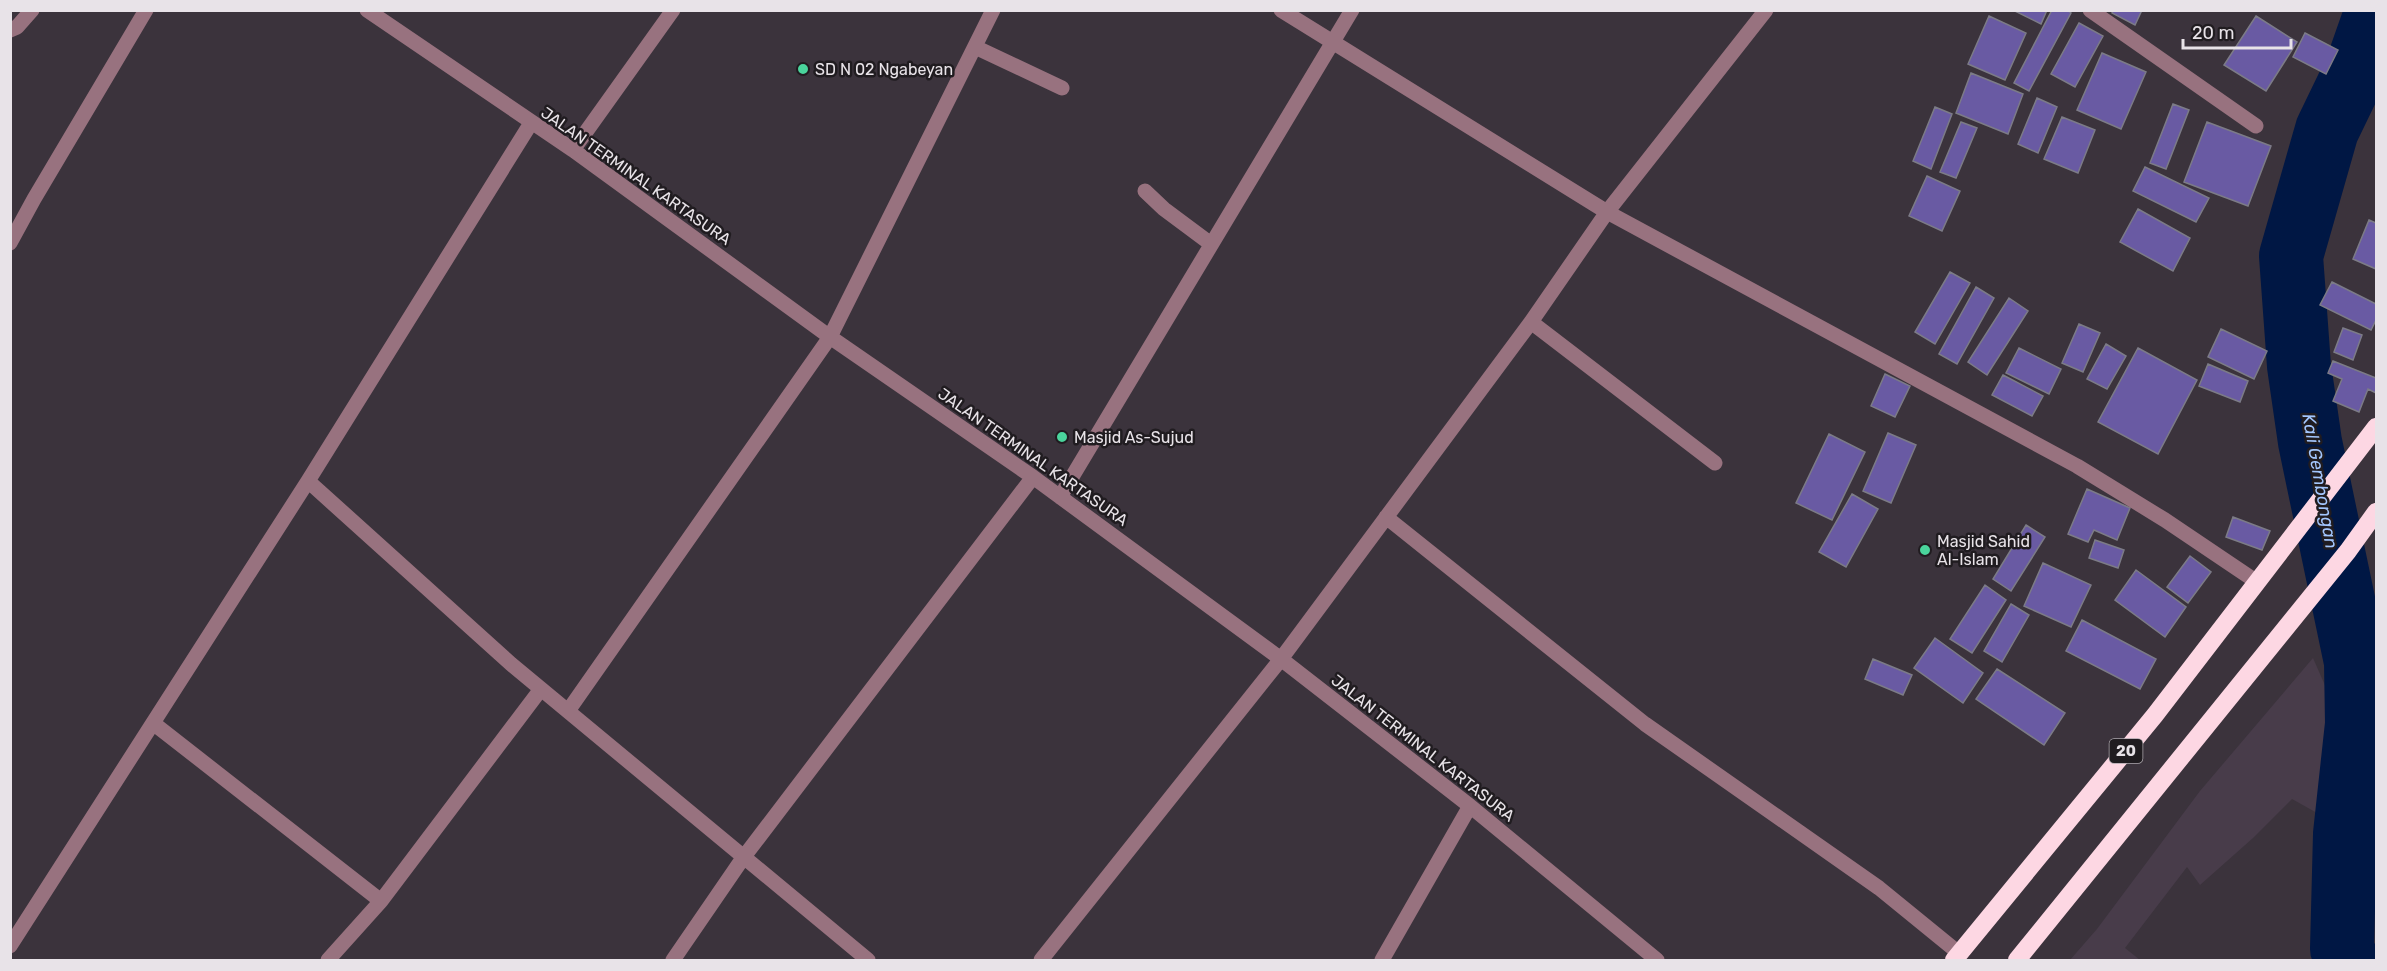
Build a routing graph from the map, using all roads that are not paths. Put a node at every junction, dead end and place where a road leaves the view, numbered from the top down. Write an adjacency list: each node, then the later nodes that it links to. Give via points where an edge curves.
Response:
1 (32, 10): 10 (street)
2 (146, 10): 19 (street)
3 (674, 10): 16 (street)
4 (993, 10): 12 (street)
5 (1281, 10): 11 (street)
6 (1352, 10): 11 (street)
7 (1766, 10): 18 (street)
8 (2090, 10): 15 (street)
9 (370, 11): 14 (street, JALAN TERMINAL KARTASURA)
10 (10, 30)
11 (1332, 42): 18 (street); 20 (street)
12 (975, 47): 13 (street); 22 (street)
13 (1062, 88)
14 (531, 123): 16 (street, JALAN TERMINAL KARTASURA); 26 (street)
15 (2256, 126)
16 (573, 150): 22 (street, JALAN TERMINAL KARTASURA)
17 (1145, 191): 20 (street)
18 (1607, 212): 21 (street); 30 (street, via 2076,466)
19 (10, 243)
20 (1212, 244): 27 (street)
21 (1532, 322): 24 (street); 29 (street)
22 (830, 337): 25 (street, JALAN TERMINAL KARTASURA); 33 (street)
23 (2376, 427): 30 (highway, 20)
24 (1715, 464)
25 (1034, 477): 27 (street, JALAN TERMINAL KARTASURA); 36 (street)
26 (308, 481): 32 (street); 34 (street)
27 (1060, 497): 31 (street, JALAN TERMINAL KARTASURA)
28 (2376, 513): 46 (highway)
29 (1386, 517): 31 (street); 39 (street, via 1645,724 1879,888)
30 (2257, 582): 39 (highway, 20, via 2155,715)
31 (1281, 659): 35 (street, JALAN TERMINAL KARTASURA); 43 (street)
32 (541, 689): 33 (street); 37 (street)
33 (567, 711): 36 (street)
34 (153, 723): 37 (street); 38 (street)
35 (1470, 806): 44 (street); 45 (street, JALAN TERMINAL KARTASURA)
36 (743, 858): 41 (street); 42 (street)
37 (381, 901): 40 (street)
38 (10, 946)
39 (1957, 957)
40 (328, 960)
41 (673, 960)
42 (868, 960)
43 (1041, 960)
44 (1382, 960)
45 (1657, 960)
46 (2016, 960)

